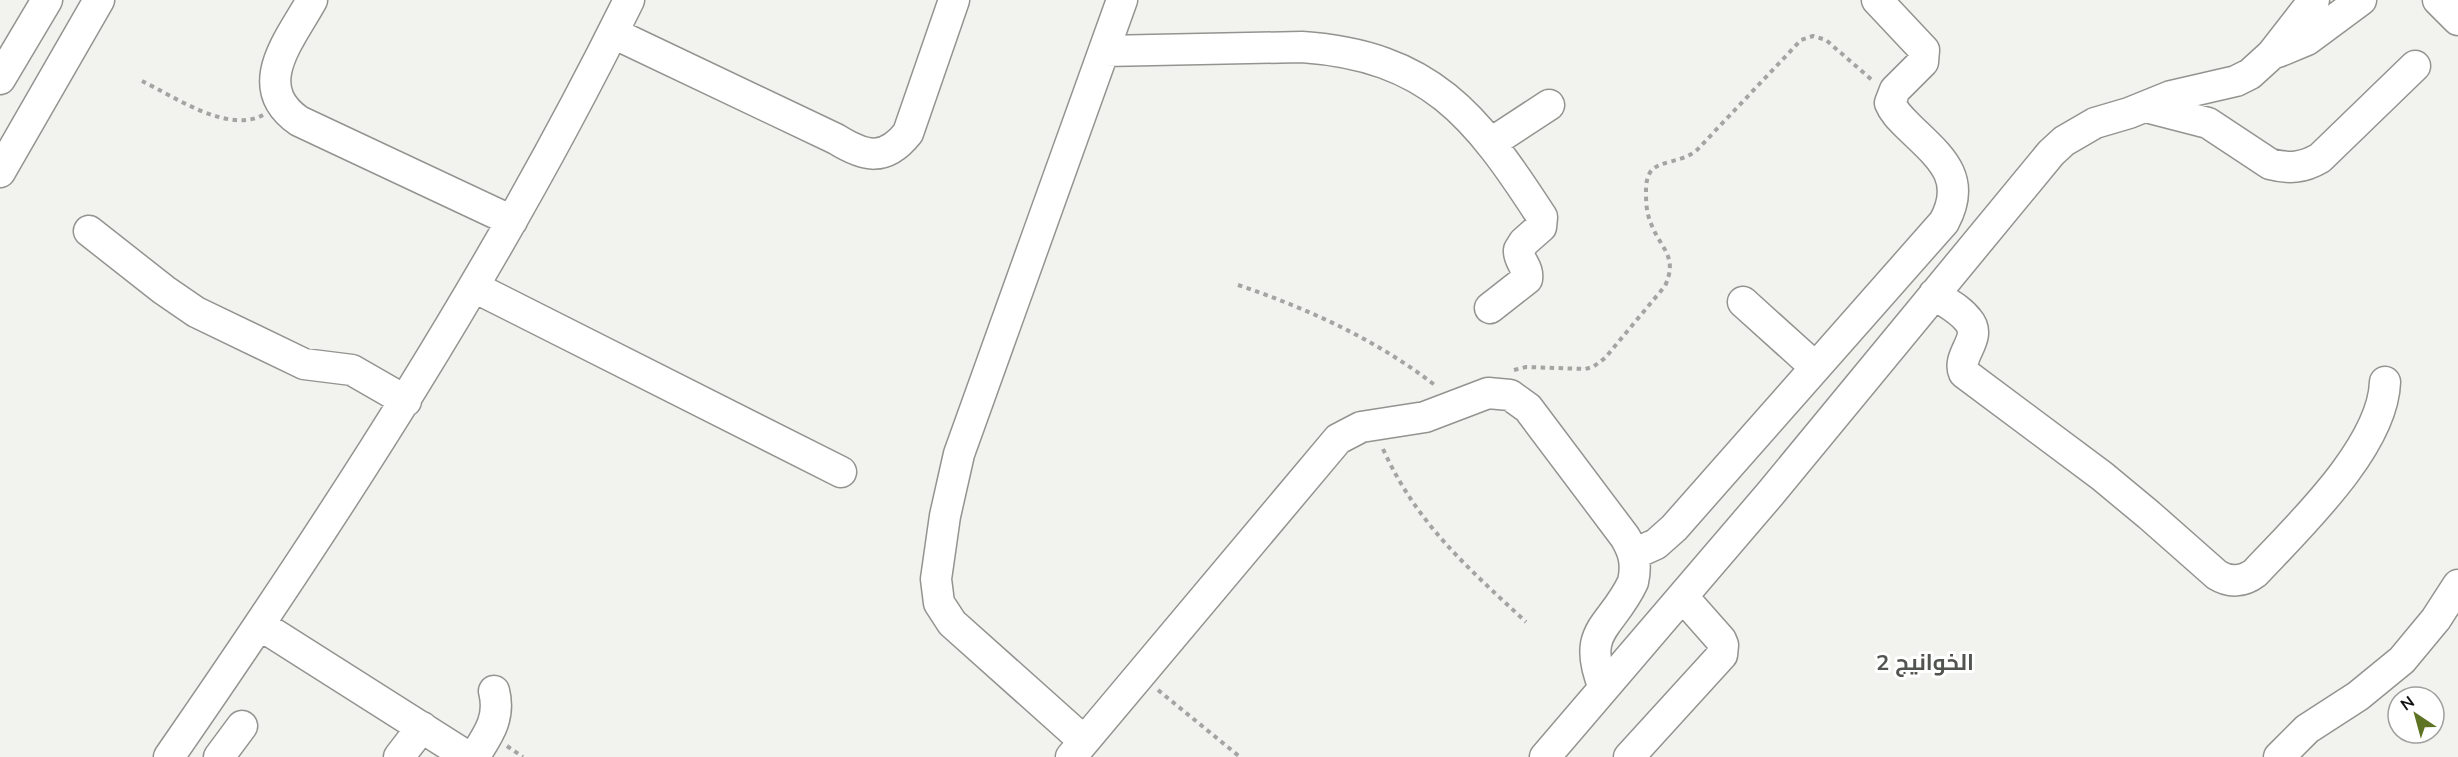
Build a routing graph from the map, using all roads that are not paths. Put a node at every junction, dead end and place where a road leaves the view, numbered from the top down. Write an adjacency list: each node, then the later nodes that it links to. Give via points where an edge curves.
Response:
1 (47, 0): 17 (street)
2 (99, 0): 22 (street)
3 (312, 0): 13 (street)
4 (629, 0): 12 (street)
5 (954, 0): 12 (street, via 908,132 900,143 883,152 864,154)
6 (1122, 0): 14 (street)
7 (1877, 0): 29 (street, via 1923,50 1920,67 1890,103 1949,170 1953,202 1944,222)
8 (2314, 0): 15 (street)
9 (2361, 0): 15 (street, via 2307,40)
10 (2438, 0): 11 (street)
11 (2458, 20)
12 (613, 33): 23 (street)
13 (288, 44): 20 (street, via 291,91 308,119); 20 (street, via 274,77 280,103 288,114)
14 (1105, 51): 21 (street, via 1302,47 1363,55 1393,65 1430,85); 41 (street, via 969,423 945,516 936,579 939,603 952,623)
15 (2272, 54): 19 (street, via 2236,81 2184,92)
16 (2415, 66): 19 (street, via 2320,158 2301,166 2270,164 2208,123)
17 (0, 79)
18 (1549, 105): 21 (street)
19 (2146, 107): 26 (street, via 2095,123 2064,141)
20 (320, 129): 23 (street)
21 (1491, 143): 28 (street, via 1543,222 1519,250 1527,279)
22 (0, 172)
23 (512, 221): 25 (street)
24 (89, 231): 31 (street, via 196,312 304,364 352,370)
25 (474, 287): 31 (street); 32 (street)
26 (1934, 294): 30 (street, via 1973,327 1973,338 1962,363 1964,373 2102,476 2217,575 2231,580 2255,573 2331,491 2377,415); 35 (street)
27 (1743, 302): 29 (street)
28 (1490, 308)
29 (1815, 367): 33 (street, via 1674,528 1656,544)
30 (2385, 382)
31 (406, 401): 36 (street)
32 (841, 472)
33 (1634, 554): 37 (street, via 1633,582 1594,646 1594,659); 41 (street, via 1528,408 1510,395 1488,393 1406,422 1348,432 1328,449)
34 (2458, 585): 49 (street, via 2402,660 2358,696 2307,729)
35 (1683, 597): 37 (street); 48 (street, via 1721,640 1722,655)
36 (260, 626): 40 (street); 42 (street)
37 (1604, 688): 47 (street)
38 (494, 691): 46 (street, via 496,717)
39 (242, 726): 43 (street)
40 (422, 727): 44 (street); 45 (street)
41 (1077, 749)
42 (169, 757)
43 (219, 757)
44 (399, 757)
45 (468, 757)
46 (474, 757)
47 (1545, 757)
48 (1629, 757)
49 (2278, 757)

